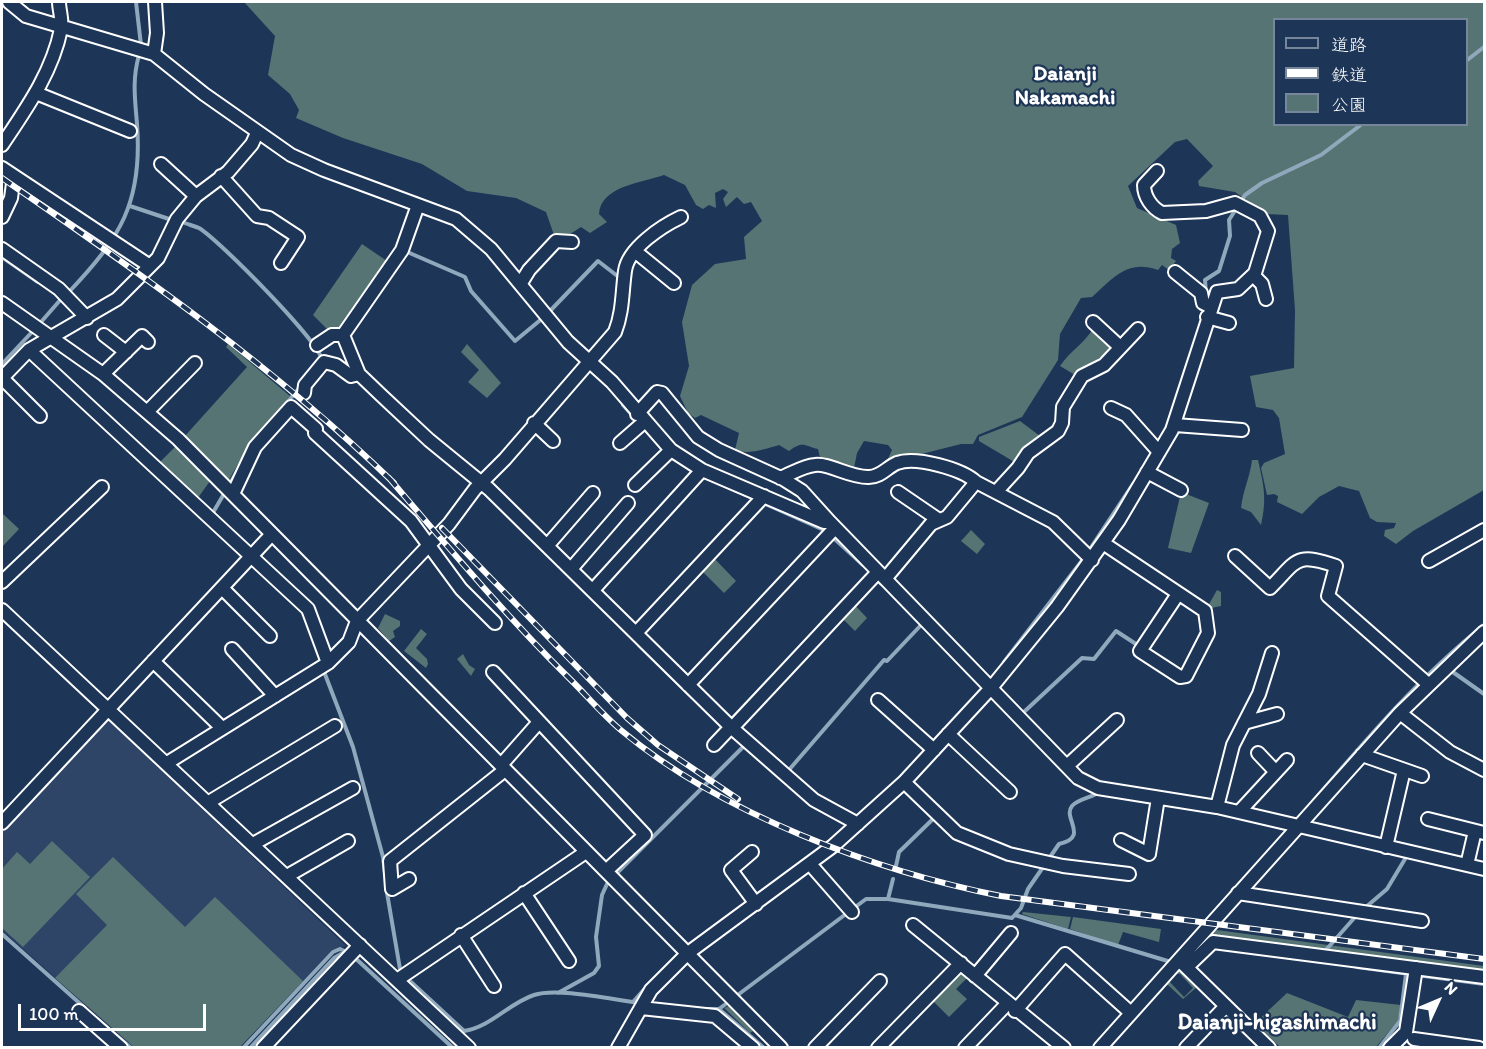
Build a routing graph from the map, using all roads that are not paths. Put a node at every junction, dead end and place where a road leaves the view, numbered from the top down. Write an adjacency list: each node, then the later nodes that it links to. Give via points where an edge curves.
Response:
1 (9, 2): 4 (street, via 26,16)
2 (59, 2): 4 (street)
3 (155, 2): 5 (street)
4 (62, 26): 5 (street); 6 (street)
5 (154, 54): 8 (street)
6 (36, 93): 7 (street); 9 (street)
7 (130, 131)
8 (257, 133): 14 (street, via 252,144); 16 (street, via 324,170)
9 (2, 145)
10 (161, 164): 15 (street)
11 (2, 168): 13 (street)
12 (1157, 171): 25 (street, via 1144,185 1144,192 1162,213 1206,211 1237,204 1260,216 1268,231 1259,267)
13 (14, 176): 17 (street, via 11,198); 23 (street)
14 (221, 176): 15 (street); 22 (street, via 257,216 268,218 298,237)
15 (196, 196): 23 (street, via 177,219)
16 (418, 205): 27 (street, via 456,219 479,236); 36 (street, via 402,250)
17 (2, 217)
18 (681, 217): 21 (street, via 666,224)
19 (572, 242): 27 (street, via 556,241)
20 (2, 249): 31 (street, via 59,289)
21 (636, 252): 26 (street); 43 (street, via 625,271 615,332)
22 (281, 263)
23 (150, 266): 31 (street, via 117,299)
24 (1175, 272): 30 (street, via 1201,293)
25 (1253, 275): 28 (street, via 1262,284); 30 (street, via 1238,290 1217,292)
26 (674, 283)
27 (521, 284): 43 (street)
28 (1266, 299)
29 (2, 303): 37 (street)
30 (1207, 308): 33 (street); 53 (street)
31 (87, 318): 37 (street)
32 (1093, 322): 40 (street)
33 (1229, 323)
34 (1138, 329): 40 (street)
35 (104, 335): 42 (street)
36 (343, 335): 39 (street, via 332,335); 46 (street)
37 (51, 336): 41 (street); 45 (street)
38 (148, 342): 42 (street, via 142,336)
39 (317, 345)
40 (1119, 346): 69 (street, via 1104,364 1082,376 1064,407 1058,431 1028,453)
41 (30, 350): 50 (street, via 2,378); 82 (street)
42 (126, 352): 45 (street)
43 (588, 361): 51 (street, via 612,382); 52 (street)
44 (195, 363): 49 (street)
45 (103, 374): 49 (street)
46 (360, 374): 47 (street, via 351,376 336,365 324,363 305,385); 63 (street)
47 (304, 393)
48 (1111, 408): 57 (street, via 1126,415)
49 (148, 411): 66 (street)
50 (40, 416)
51 (640, 422): 56 (street); 58 (street); 61 (street, via 657,392 662,393 698,437)
52 (534, 423): 55 (street); 63 (street)
53 (1175, 425): 54 (street); 57 (street)
54 (1242, 430)
55 (553, 441)
56 (620, 442)
57 (1157, 449): 60 (street)
58 (668, 452): 59 (street); 64 (street)
59 (699, 472): 71 (street); 88 (street)
60 (1147, 472): 67 (street); 78 (street)
61 (780, 478): 62 (street, via 817,464 872,477 905,462 942,466 962,472); 74 (street, via 802,491)
62 (976, 482): 69 (street); 73 (street, via 947,517)
63 (481, 483): 77 (street); 79 (street)
64 (635, 485)
65 (102, 487): 86 (street)
66 (229, 490): 76 (street); 77 (street, via 255,447 291,407 411,521)
67 (1181, 490)
68 (898, 492): 73 (street)
69 (996, 492): 81 (street, via 1053,522)
70 (593, 494): 79 (street)
71 (760, 500): 74 (street, via 824,522); 94 (street)
72 (628, 503): 84 (street)
73 (939, 520): 85 (street)
74 (831, 529): 85 (street); 102 (street)
75 (1485, 530): 83 (street)
76 (272, 534): 82 (street); 91 (street)
77 (426, 542): 91 (street); 92 (street, via 461,589)
78 (1103, 543): 81 (street); 89 (street)
79 (547, 546): 84 (street)
80 (1235, 555): 101 (street, via 1270,588 1295,562 1312,558 1336,566 1328,596)
81 (1088, 556): 103 (street)
82 (251, 557): 87 (street); 99 (street, via 308,609)
83 (1429, 561)
84 (571, 569): 88 (street)
85 (878, 575): 103 (street); 113 (street)
86 (2, 582)
87 (222, 588): 95 (street); 98 (street)
88 (593, 590): 94 (street)
89 (1178, 594): 89 (street, via 1205,611 1208,633 1186,676 1180,677 1140,651)
90 (2, 610): 106 (street)
91 (357, 621): 99 (street, via 349,642); 123 (street)
92 (495, 623)
93 (1485, 632): 101 (street)
94 (636, 633): 102 (street)
95 (270, 636)
96 (232, 649): 104 (street)
97 (1272, 653): 111 (street)
98 (153, 661): 106 (street); 114 (street)
99 (325, 662): 104 (street)
100 (493, 672): 110 (street)
101 (1425, 682): 107 (street)
102 (688, 685): 113 (street)
103 (988, 685): 115 (street); 122 (street)
104 (275, 696): 114 (street)
105 (878, 700): 117 (street)
106 (107, 709): 121 (street); 137 (street)
107 (1400, 713): 119 (street); 125 (street, via 1450,752)
108 (1277, 714): 111 (street)
109 (1117, 720): 122 (street)
110 (539, 722): 123 (street); 149 (street, via 645,836)
111 (1244, 723): 133 (street, via 1233,745)
112 (335, 726): 132 (street)
113 (729, 727): 116 (street); 136 (street, via 814,800)
114 (222, 728): 121 (street)
115 (948, 734): 117 (street); 130 (street)
116 (714, 745)
117 (932, 748): 128 (street)
118 (1258, 753): 126 (street)
119 (1362, 755): 124 (street); 138 (street)
120 (1287, 760): 126 (street)
121 (167, 762): 132 (street)
122 (1067, 766): 131 (street, via 1078,778 1098,788)
123 (503, 768): 144 (street); 152 (street, via 390,861 392,889)
124 (1404, 770): 127 (street); 143 (street)
125 (1485, 770)
126 (1276, 772): 134 (street)
127 (1422, 776)
128 (904, 782): 136 (street); 150 (street, via 957,833 1009,854)
129 (353, 788): 142 (street)
130 (1010, 792)
131 (1158, 798): 133 (street); 140 (street, via 1149,854)
132 (209, 802): 142 (street)
133 (1217, 807): 134 (street)
134 (1239, 812): 138 (street)
135 (1428, 819): 139 (street)
136 (854, 822): 146 (street)
137 (2, 823)
138 (1299, 827): 143 (street); 154 (street)
139 (1480, 832): 147 (street)
140 (1121, 840)
141 (348, 841): 151 (street)
142 (253, 844): 151 (street)
143 (1386, 847): 147 (street)
144 (586, 852): 149 (street); 153 (street)
145 (752, 852): 155 (street, via 731,870)
146 (810, 864): 155 (street); 156 (street)
147 (1467, 865): 148 (street)
148 (1485, 869)
149 (606, 871): 162 (street)
150 (1129, 873)
151 (287, 876): 161 (street)
152 (409, 879)
153 (524, 893): 160 (street); 163 (street)
154 (1238, 893): 157 (street); 165 (street)
155 (753, 900): 162 (street)
156 (851, 911)
157 (1422, 921)
158 (913, 925): 164 (street)
159 (1011, 933): 167 (street)
160 (461, 935): 169 (street); 171 (street)
161 (357, 947): 169 (street); 179 (street)
162 (688, 953): 172 (street); 183 (street)
163 (569, 961)
164 (961, 963): 167 (street); 185 (street)
165 (1183, 963): 166 (street, via 1213,942); 173 (street); 176 (street)
166 (1415, 972): 168 (street); 177 (street)
167 (975, 975): 174 (street)
168 (1485, 977)
169 (397, 980): 180 (street)
170 (880, 981): 184 (street)
171 (494, 986)
172 (643, 1003): 181 (street); 182 (street, via 715,1016)
173 (1226, 1006): 189 (street); 190 (street)
174 (1011, 1007): 176 (street, via 1065,954); 186 (street); 187 (street)
175 (79, 1011): 178 (street)
176 (1129, 1012): 188 (street)
177 (1414, 1040): 191 (street); 192 (street)
178 (114, 1045)
179 (264, 1047)
180 (469, 1047)
181 (618, 1047)
182 (753, 1047)
183 (781, 1047)
184 (815, 1047)
185 (878, 1047)
186 (965, 1047)
187 (1064, 1047)
188 (1100, 1047)
189 (1186, 1047)
190 (1269, 1047)
191 (1390, 1047)
192 (1479, 1047)

